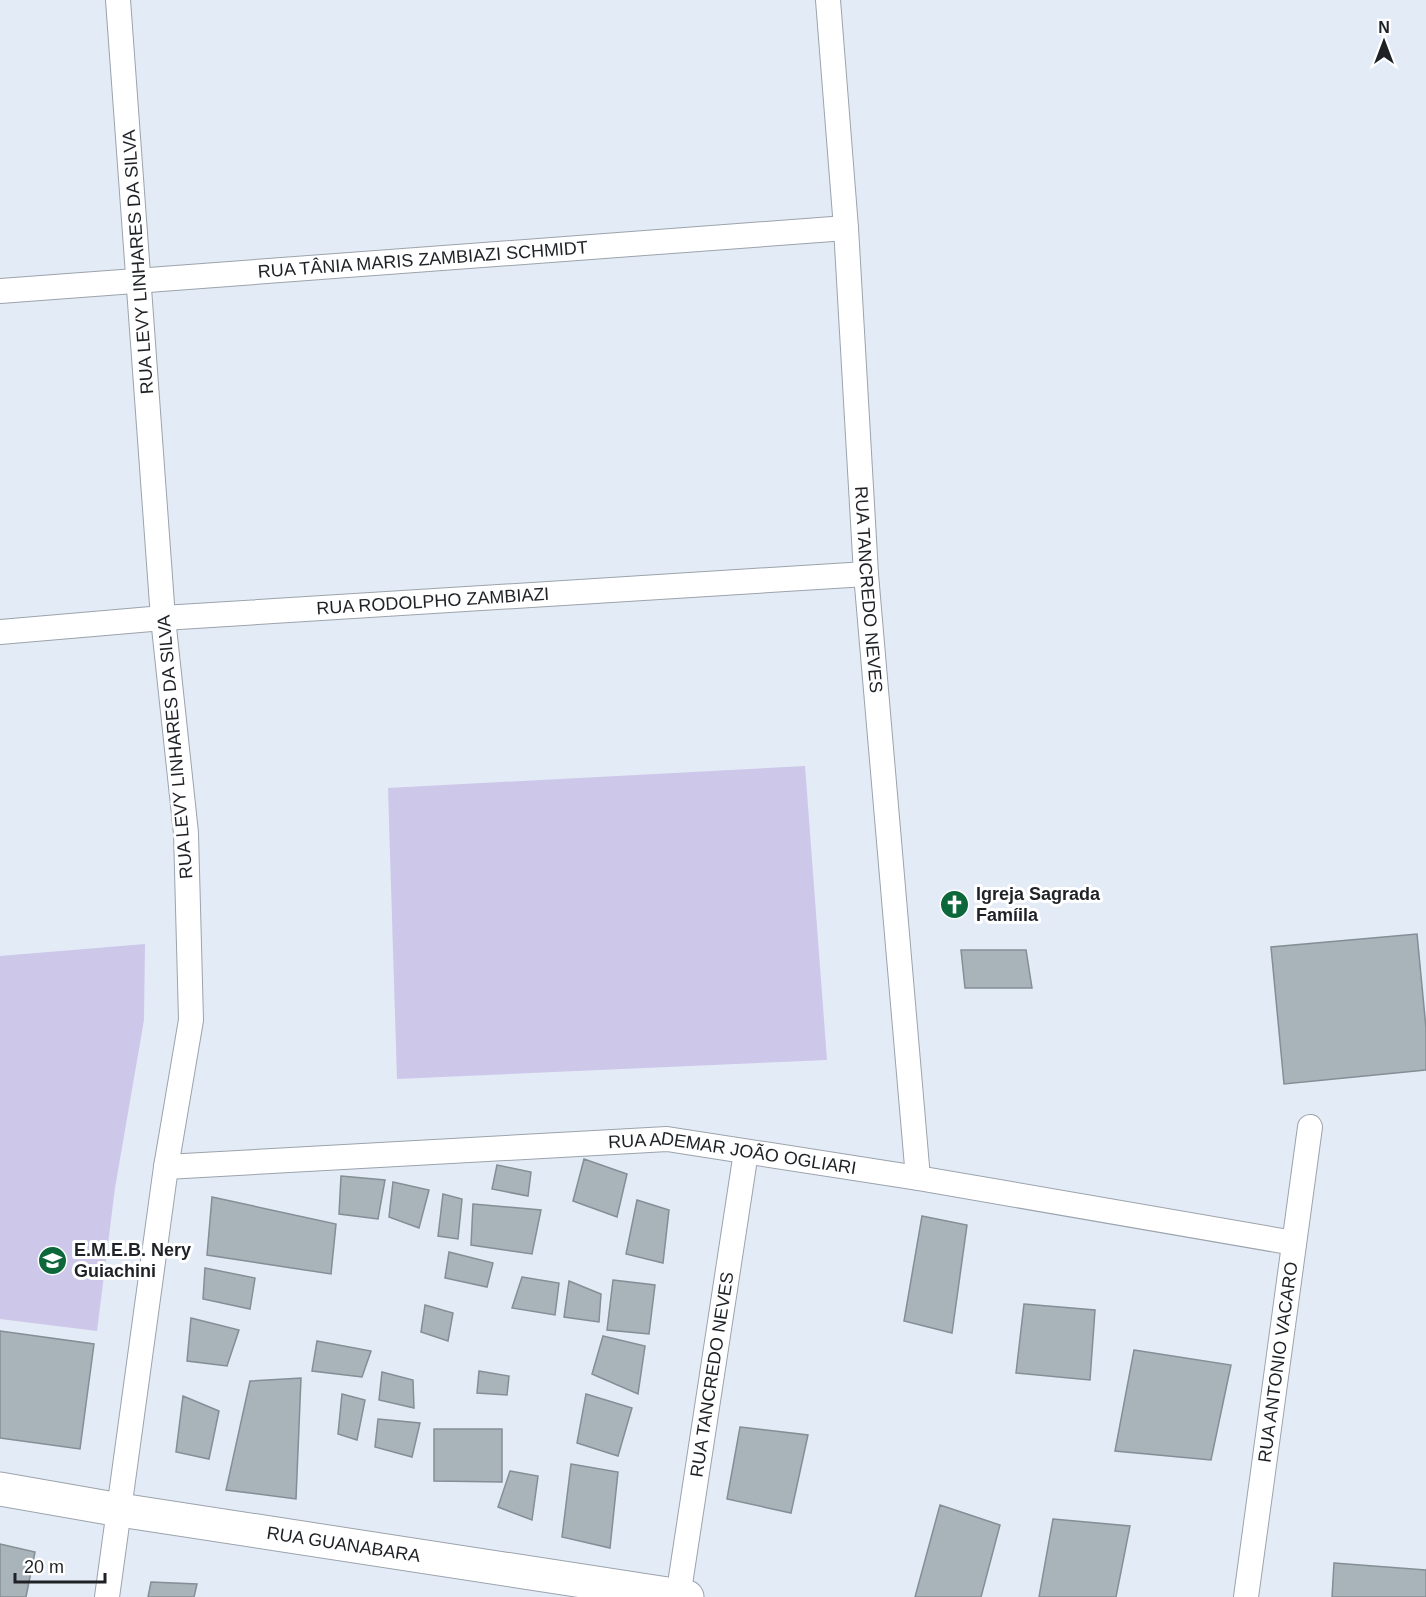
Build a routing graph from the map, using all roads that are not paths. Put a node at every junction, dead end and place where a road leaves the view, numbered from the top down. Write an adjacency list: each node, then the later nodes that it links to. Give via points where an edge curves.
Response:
1 (118, 0): 4 (street, RUA LEVY LINHARES DA SILVA)
2 (828, 0): 3 (street, RUA TANCREDO NEVES)
3 (846, 228): 4 (street, RUA TÂNIA MARIS ZAMBIAZI SCHMIDT); 6 (street, RUA TANCREDO NEVES)
4 (140, 280): 5 (street, RUA TÂNIA MARIS ZAMBIAZI SCHMIDT); 7 (street, RUA LEVY LINHARES DA SILVA)
5 (0, 291)
6 (866, 574): 7 (street, RUA RODOLPHO ZAMBIAZI); 12 (street, RUA TANCREDO NEVES)
7 (163, 618): 8 (street, RUA RODOLPHO ZAMBIAZI); 11 (street, RUA LEVY LINHARES DA SILVA, via 186,833 191,1020)
8 (0, 632)
9 (1310, 1127): 13 (street, RUA ANTONIO VACARO)
10 (746, 1152): 11 (street, RUA ADEMAR JOÃO OGLIARI, via 667,1139); 12 (street, RUA ADEMAR JOÃO OGLIARI); 17 (street, RUA TANCREDO NEVES)
11 (166, 1167): 15 (street, RUA LEVY LINHARES DA SILVA)
12 (918, 1178): 13 (street, RUA ADEMAR JOÃO OGLIARI)
13 (1294, 1243): 18 (street, RUA ANTONIO VACARO)
14 (0, 1489): 15 (street, RUA GUANABARA)
15 (120, 1510): 16 (street, RUA LEVY LINHARES DA SILVA); 17 (street, RUA GUANABARA)
16 (107, 1597)
17 (681, 1597)
18 (1246, 1597)

